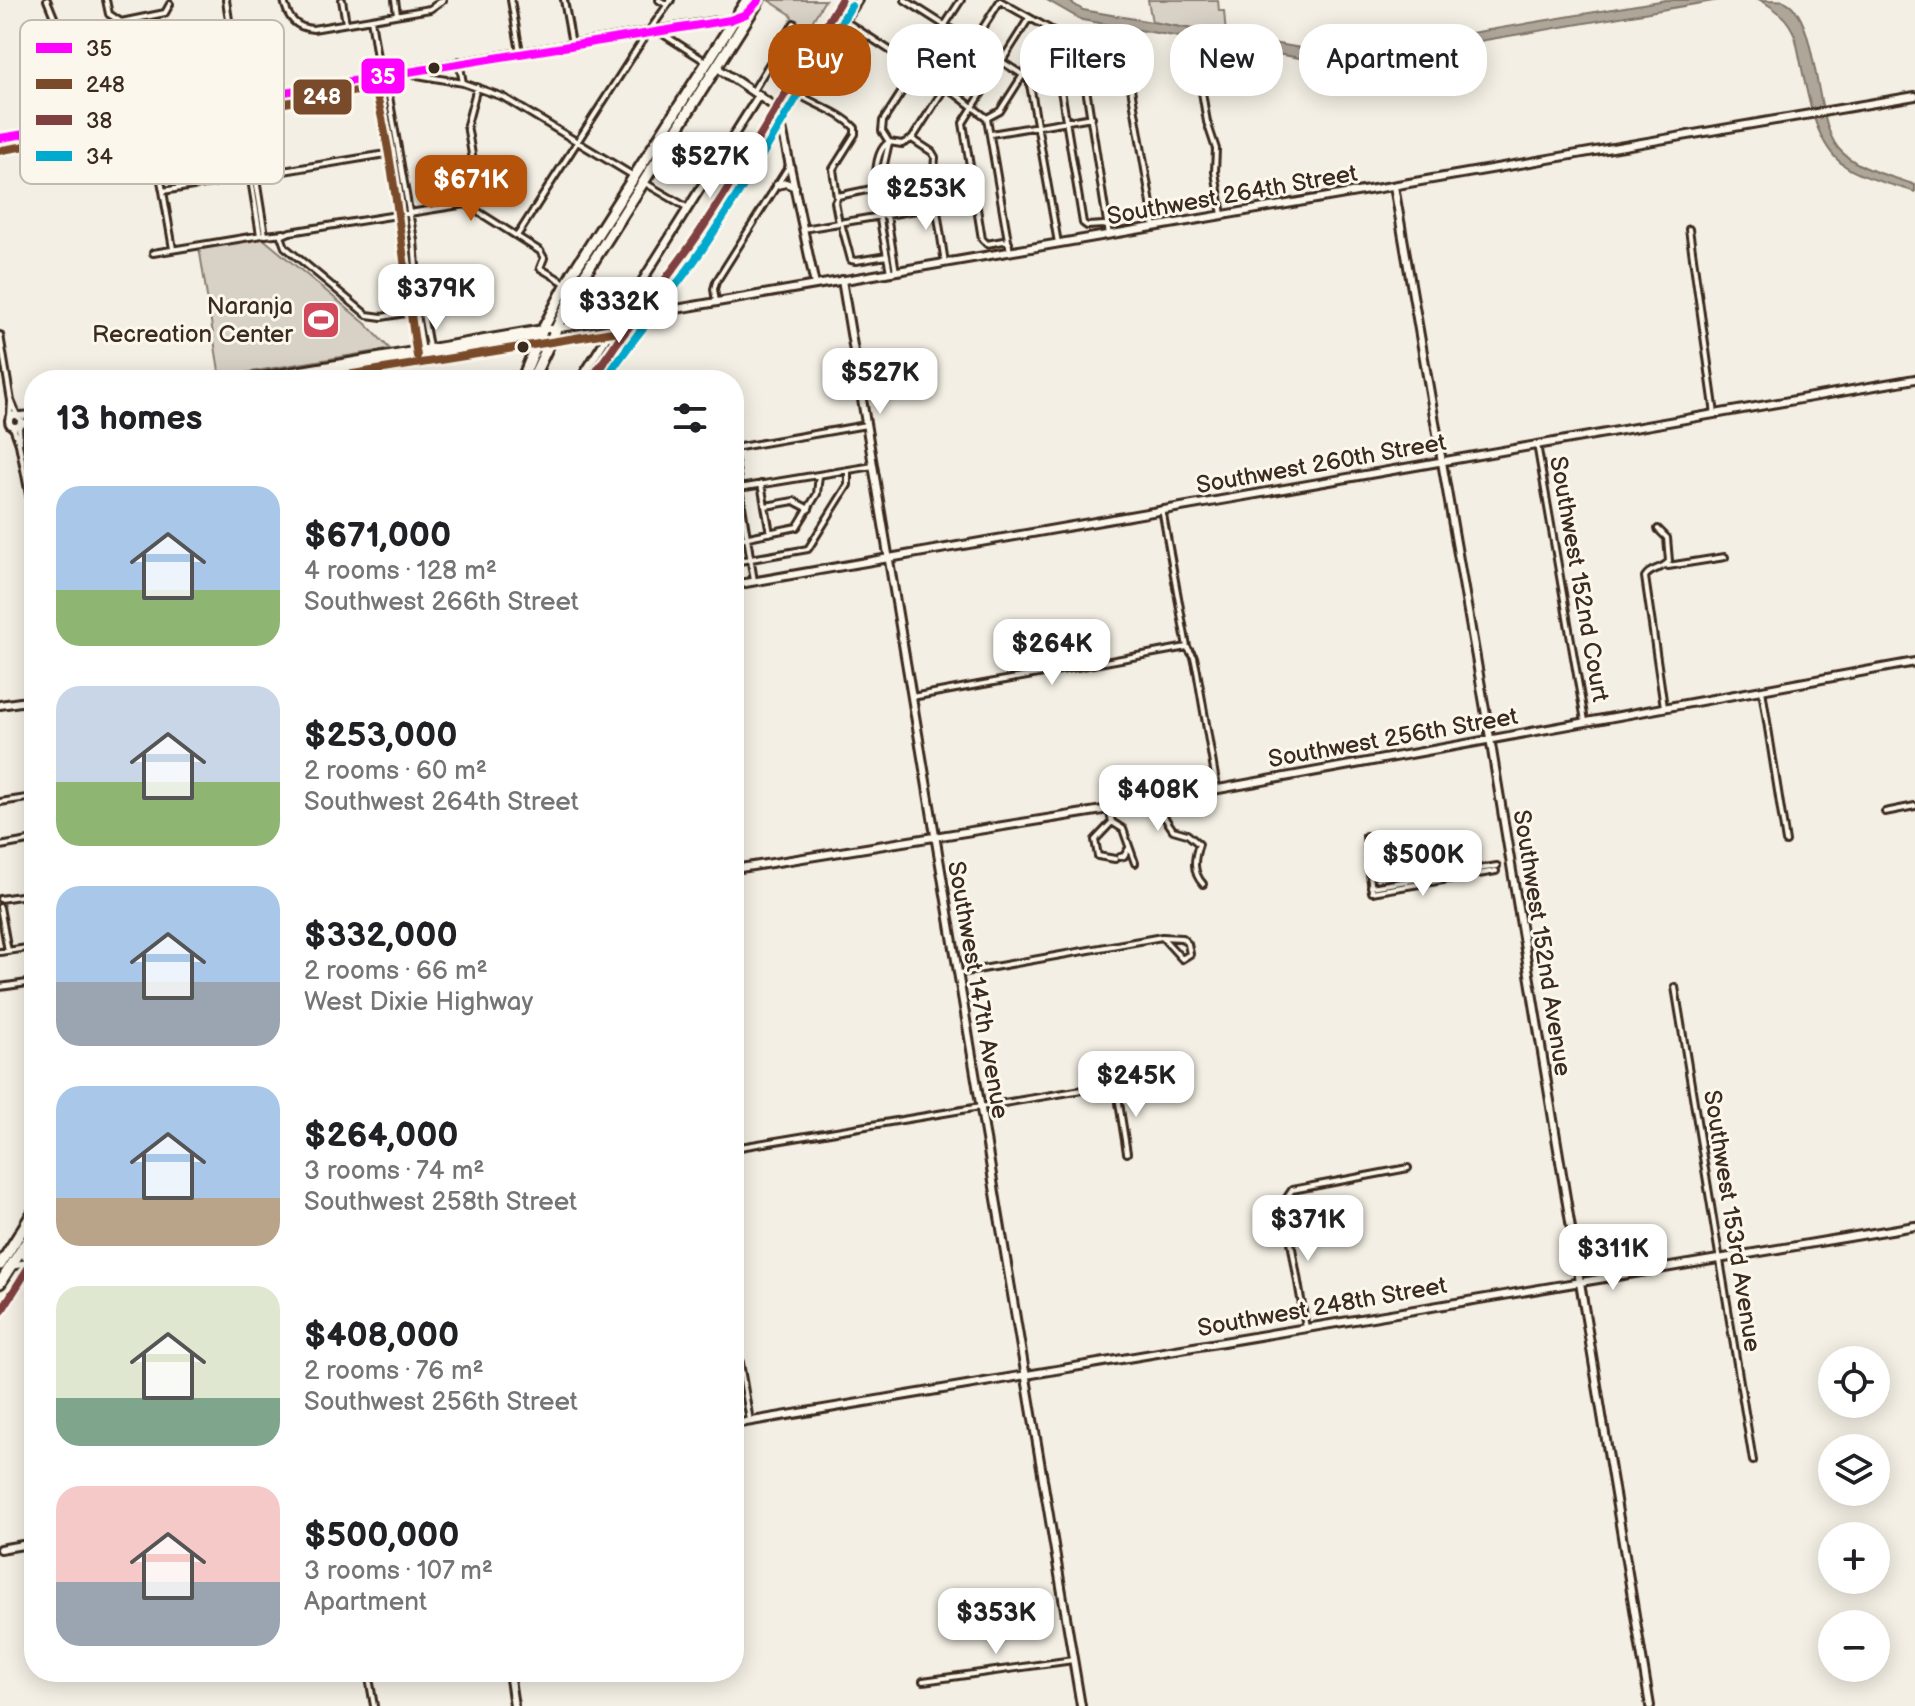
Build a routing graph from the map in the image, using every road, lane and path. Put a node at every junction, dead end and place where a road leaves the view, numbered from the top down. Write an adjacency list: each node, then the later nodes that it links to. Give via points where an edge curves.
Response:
1 (47, 0): 23 (street)
2 (106, 0): 24 (street, via 109,14)
3 (226, 0): 26 (street)
4 (284, 0): 29 (street, via 292,20 305,28)
5 (342, 0): 29 (street)
6 (395, 0): 20 (street)
7 (443, 0): 20 (street, via 430,9)
8 (511, 0): 39 (street)
9 (564, 0): 37 (street)
10 (659, 0): 17 (street)
11 (749, 0): 19 (highway); 27 (highway)
12 (759, 0): 19 (highway)
13 (858, 0): 28 (street)
14 (905, 0): 32 (street)
15 (961, 0): 33 (street)
16 (999, 1): 21 (street); 34 (street)
17 (669, 3): 36 (street)
18 (170, 4): 25 (street, via 165,13)
19 (751, 11): 27 (highway); 42 (highway)
20 (397, 14): 22 (street)
21 (1029, 18): 35 (street); 40 (street)
22 (371, 19): 29 (street); 44 (street)
23 (55, 20)
24 (118, 20)
25 (129, 20)
26 (229, 20)
27 (734, 20): 36 (street); 42 (highway, via 733,31)
28 (845, 21): 31 (street); 38 (street)
29 (346, 23)
30 (794, 23): 49 (street)
31 (843, 24)
32 (943, 24)
33 (946, 24)
34 (985, 24)
35 (1040, 24)
36 (653, 30): 37 (street); 42 (street); 72 (street)
37 (572, 44): 39 (street)
38 (887, 48)
39 (520, 52): 41 (street)
40 (1004, 57)
41 (459, 61): 43 (street); 46 (street)
42 (711, 65): 49 (street); 77 (highway); 77 (highway, via 663,132)
43 (397, 72): 44 (street); 46 (street)
44 (381, 75): 48 (street); 74 (street, via 387,83)
45 (1020, 79): 65 (street, via 1000,111)
46 (463, 83): 47 (street)
47 (477, 87): 72 (street, via 516,103); 87 (street, via 467,125 478,190)
48 (284, 90)
49 (756, 93): 63 (street); 89 (street)
50 (797, 96): 63 (street, via 788,108)
51 (801, 96): 86 (street, via 855,128 833,169)
52 (899, 96): 73 (street, via 882,122)
53 (940, 96): 71 (street)
54 (960, 96): 62 (street)
55 (979, 96): 62 (street)
56 (1033, 96): 67 (street)
57 (1062, 96): 66 (street)
58 (1088, 96): 64 (street)
59 (1132, 96): 95 (street)
60 (1203, 96): 92 (street, via 1216,149)
61 (1915, 96): 82 (street, Southwest 264th Street)
62 (973, 106): 65 (street); 103 (street, via 963,123 982,239 987,244 1002,241)
63 (778, 109): 75 (street)
64 (1092, 117): 66 (street); 98 (street)
65 (987, 118): 68 (street)
66 (1066, 122): 67 (street); 98 (street, via 1083,223)
67 (1039, 126): 68 (street); 102 (street)
68 (991, 134): 103 (street)
69 (20, 135): 70 (street)
70 (0, 138)
71 (912, 139): 73 (street); 88 (street, via 935,156)
72 (577, 141): 77 (street); 101 (street)
73 (889, 142): 84 (street, via 877,161); 93 (street, via 881,174)
74 (395, 153): 76 (street); 90 (street); 91 (street)
75 (790, 164): 81 (street); 83 (street)
76 (284, 170)
77 (638, 179): 89 (street); 110 (highway); 113 (highway)
78 (162, 184): 85 (street)
79 (202, 184): 85 (street)
80 (254, 184): 100 (street)
81 (777, 185): 83 (street); 112 (street, via 716,282)
82 (1394, 186): 92 (street, Southwest 264th Street); 133 (street, Southwest 152nd Avenue)
83 (795, 187): 96 (street)
84 (876, 188): 86 (street); 93 (street)
85 (163, 191): 104 (street)
86 (837, 197): 94 (street)
87 (472, 206): 90 (street); 101 (street)
88 (936, 207): 93 (street); 107 (street)
89 (688, 208): 115 (street)
90 (409, 212): 91 (street); 120 (street)
91 (402, 213): 99 (street); 114 (street)
92 (1222, 215): 95 (street, Southwest 264th Street)
93 (884, 216): 94 (street); 106 (street); 108 (street)
94 (840, 223): 96 (street); 106 (street, via 851,260)
95 (1155, 227): 98 (street, Southwest 264th Street)
96 (803, 229): 111 (street)
97 (1689, 229): 126 (street)
98 (1109, 231): 102 (street, Southwest 264th Street)
99 (284, 234): 100 (street); 114 (street, via 285,247 371,317)
100 (262, 235): 104 (street)
101 (517, 236): 110 (street, via 543,253 540,268)
102 (1058, 243): 103 (street, Southwest 264th Street)
103 (1010, 248): 107 (street, Southwest 264th Street)
104 (173, 249): 105 (street)
105 (153, 253)
106 (887, 256): 108 (street)
107 (945, 263): 108 (street, Southwest 264th Street)
108 (893, 272): 109 (street, Southwest 264th Street)
109 (842, 280): 111 (street, Southwest 264th Street); 130 (street, Southwest 147th Avenue)
110 (567, 284): 118 (highway)
111 (815, 285): 112 (street, Southwest 264th Street)
112 (716, 302): 115 (street, Southwest 264th Street)
113 (564, 310): 116 (street, via 568,319); 117 (highway)
114 (416, 311): 120 (street)
115 (617, 319): 116 (street, Southwest 264th Street); 124 (street)
116 (581, 325): 117 (street, Southwest 264th Street)
117 (554, 329): 118 (street, Southwest 264th Street); 123 (highway)
118 (542, 332): 120 (street, Southwest 264th Street); 122 (highway)
119 (0, 335): 128 (street)
120 (426, 352): 121 (street, Southwest 264th Street)
121 (327, 370)
122 (526, 370)
123 (536, 370)
124 (586, 370)
125 (1915, 379): 126 (street, Southwest 260th Street)
126 (1715, 414): 131 (street, Southwest 260th Street)
127 (24, 420): 128 (street)
128 (15, 421): 129 (street); 135 (street)
129 (0, 424)
130 (866, 425): 132 (street); 134 (street, Southwest 147th Avenue)
131 (1537, 444): 133 (street, Southwest 260th Street); 162 (street, Southwest 152nd Court)
132 (744, 446)
133 (1441, 461): 142 (street, Southwest 260th Street); 163 (street, Southwest 152nd Avenue)
134 (873, 466): 136 (street); 148 (street, Southwest 147th Avenue)
135 (24, 469)
136 (848, 470): 137 (street); 150 (street, via 848,485 810,547)
137 (819, 475): 138 (street); 141 (street)
138 (761, 484): 139 (street); 140 (street)
139 (744, 487)
140 (765, 506): 141 (street, via 794,501); 145 (street)
141 (809, 509): 145 (street, via 795,529)
142 (1162, 509): 148 (street, Southwest 260th Street); 155 (street)
143 (744, 519): 147 (street)
144 (1658, 529): 152 (street, via 1669,547)
145 (770, 534): 147 (street)
146 (744, 538): 147 (street)
147 (747, 538): 150 (street)
148 (888, 557): 153 (street, Southwest 260th Street); 158 (street, Southwest 147th Avenue)
149 (1725, 557): 152 (street)
150 (751, 559): 151 (street); 153 (street)
151 (744, 560)
152 (1665, 567): 161 (street, via 1648,571 1645,577)
153 (754, 581): 154 (street, Southwest 260th Street)
154 (744, 583)
155 (1187, 647): 158 (street); 164 (street, via 1197,671)
156 (1915, 662): 157 (street, Southwest 256th Street)
157 (1762, 690): 161 (street, Southwest 256th Street); 175 (street)
158 (912, 697): 173 (street, Southwest 147th Avenue)
159 (24, 701): 160 (street)
160 (0, 705)
161 (1664, 707): 162 (street, Southwest 256th Street)
162 (1585, 721): 163 (street, Southwest 256th Street)
163 (1490, 738): 164 (street, Southwest 256th Street); 204 (street, Southwest 152nd Avenue)
164 (1217, 788): 166 (street, Southwest 256th Street)
165 (24, 798): 167 (street)
166 (1153, 800): 169 (street, Southwest 256th Street); 181 (street, via 1173,830 1199,844 1194,871)
167 (0, 802)
168 (1915, 806): 170 (street)
169 (1109, 809): 171 (street); 173 (street, Southwest 256th Street)
170 (1885, 812)
171 (1112, 822): 177 (street, via 1123,829); 177 (street, via 1095,840 1098,856 1117,858)
172 (1366, 836): 180 (street, via 1371,887)
173 (934, 838): 179 (street, Southwest 256th Street); 189 (street, Southwest 147th Avenue)
174 (24, 842): 176 (street)
175 (1786, 842)
176 (0, 846)
177 (1130, 848): 178 (street)
178 (1135, 863)
179 (744, 867)
180 (1497, 868)
181 (1203, 884)
182 (24, 895): 183 (street)
183 (0, 899)
184 (0, 907): 187 (street)
185 (1162, 937): 185 (street, via 1182,938 1190,954 1182,959); 189 (street)
186 (24, 949): 187 (street)
187 (8, 951): 188 (street)
188 (0, 952)
189 (957, 974): 193 (street, Southwest 147th Avenue)
190 (24, 983): 191 (street)
191 (0, 987)
192 (1675, 987): 201 (street, Southwest 153rd Avenue)
193 (980, 1108): 194 (street); 195 (street, via 1112,1085); 207 (street, Southwest 147th Avenue)
194 (744, 1146)
195 (1127, 1153)
196 (1408, 1168): 206 (street, via 1287,1193 1284,1202)
197 (1915, 1226): 201 (street, Southwest 248th Street)
198 (24, 1229): 203 (highway)
199 (23, 1246): 200 (highway); 203 (highway)
200 (24, 1250)
201 (1720, 1259): 204 (street, Southwest 248th Street); 211 (street, Southwest 153rd Avenue)
202 (24, 1263): 203 (street)
203 (4, 1266): 205 (highway)
204 (1580, 1282): 206 (street, Southwest 248th Street); 221 (street, Southwest 152nd Avenue)
205 (0, 1283)
206 (1306, 1329): 207 (street, Southwest 248th Street)
207 (1024, 1375): 209 (street, Southwest 248th Street); 214 (street, Southwest 147th Avenue)
208 (744, 1386): 209 (street)
209 (750, 1421): 210 (street, Southwest 248th Street)
210 (744, 1422)
211 (1753, 1461)
212 (24, 1545): 213 (street)
213 (0, 1549)
214 (1073, 1660): 215 (street); 220 (street, Southwest 147th Avenue)
215 (923, 1681)
216 (370, 1682): 218 (street)
217 (510, 1682): 219 (street)
218 (374, 1706)
219 (514, 1706)
220 (1081, 1706)
221 (1650, 1706)

